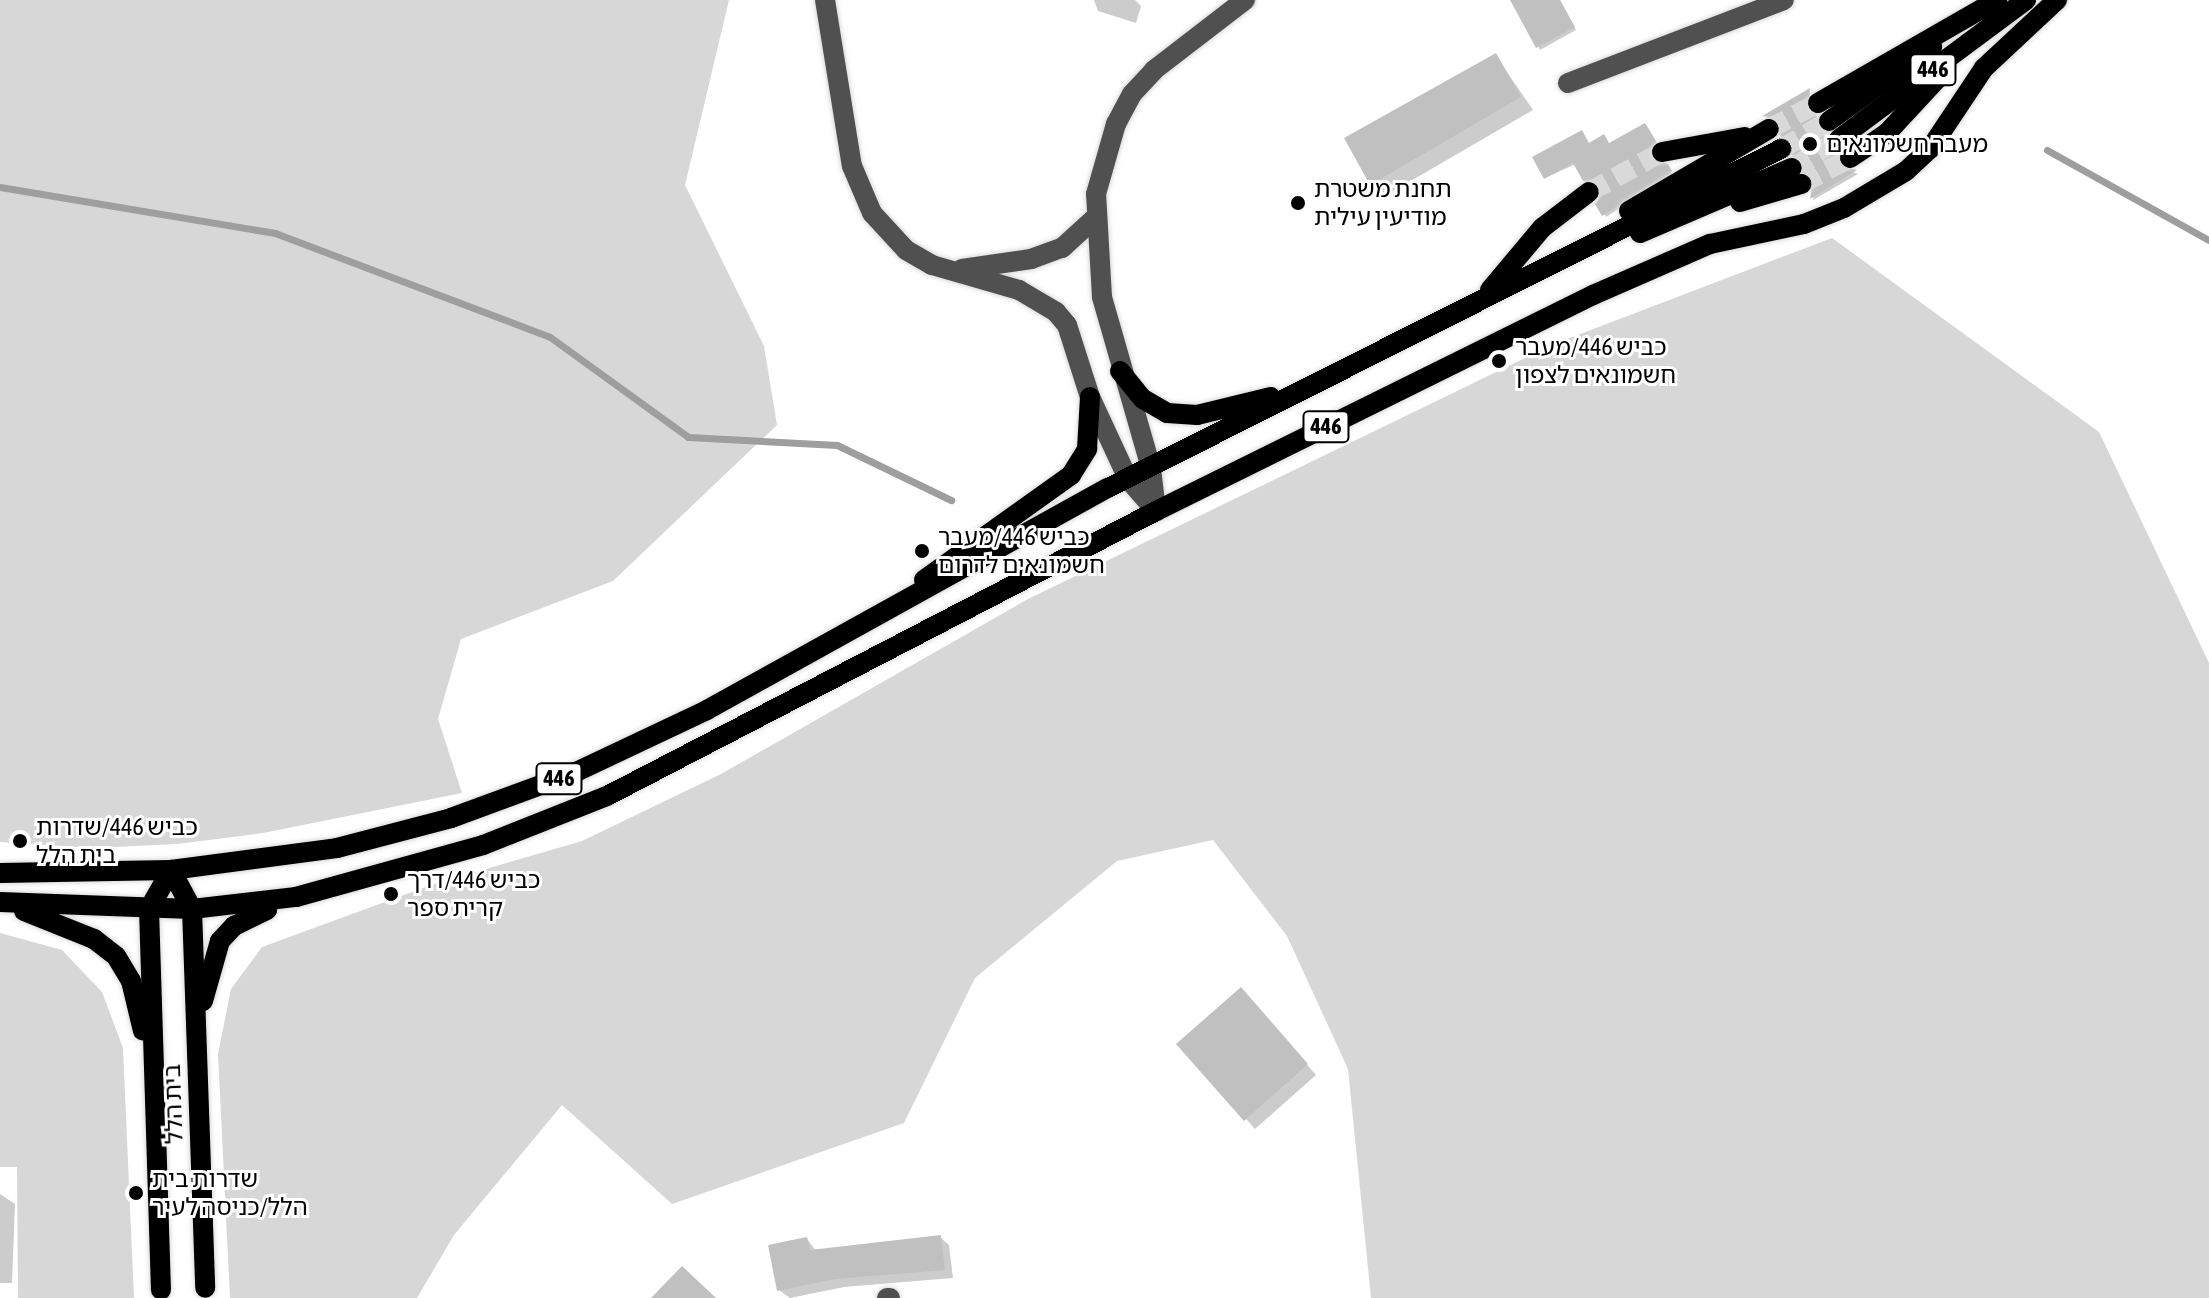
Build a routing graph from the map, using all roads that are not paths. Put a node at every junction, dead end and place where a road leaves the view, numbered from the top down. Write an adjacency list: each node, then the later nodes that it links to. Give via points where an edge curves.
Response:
1 (825, 0): 18 (street, via 858,188 886,232 906,250)
2 (1245, 0): 17 (street, via 1154,70 1132,94 1104,161)
3 (1784, 0): 8 (street)
4 (2026, 0): 7 (main road, 446)
5 (2057, 0): 26 (main road, 446, via 1984,68 1930,149 1906,171 1855,202 1804,224 1710,244 1649,269)
6 (1989, 5): 9 (main road, 446); 10 (main road, 446)
7 (1966, 46): 11 (main road, 446); 14 (main road, 446, via 1887,133)
8 (1568, 83)
9 (1818, 103)
10 (1829, 121)
11 (1839, 139)
12 (1781, 149): 20 (main road, 446)
13 (1662, 152): 19 (main road, 446, via 1761,132)
14 (1850, 158)
15 (1796, 176): 20 (main road, 446, via 1694,212)
16 (1589, 192): 19 (main road, 446, via 1542,228)
17 (1095, 218): 18 (street, via 1076,240 1031,259); 21 (street, via 1102,297)
18 (946, 270): 23 (street, via 1019,290 1056,312 1067,325)
19 (1488, 292): 20 (main road, 446)
20 (1456, 311): 22 (main road, 446)
21 (1120, 371): 22 (main road, via 1143,399 1167,413 1197,415); 24 (street)
22 (1306, 388): 24 (main road, 446)
23 (1090, 397): 25 (street); 27 (main road, via 1092,428 1071,475)
24 (1151, 468): 25 (main road, 446); 26 (street)
25 (1128, 479): 26 (street); 27 (main road, 446)
26 (1156, 511): 30 (main road, 446, via 607,796 483,845)
27 (858, 629): 28 (main road, 446, via 650,738 503,800 337,848)
28 (171, 870): 29 (main road, 446); 32 (main road); 33 (main road)
29 (0, 873)
30 (296, 897): 33 (main road, 446); 34 (main road, via 249,917 220,941)
31 (0, 902): 32 (main road, 446); 35 (main road, via 68,926 116,956 140,1010)
32 (149, 909): 33 (main road, 446); 35 (main road, בית הלל)
33 (192, 909): 34 (main road, בית הלל)
34 (197, 1036): 36 (main road, בית הלל)
35 (155, 1114): 37 (main road, בית הלל)
36 (205, 1293)
37 (162, 1294)

